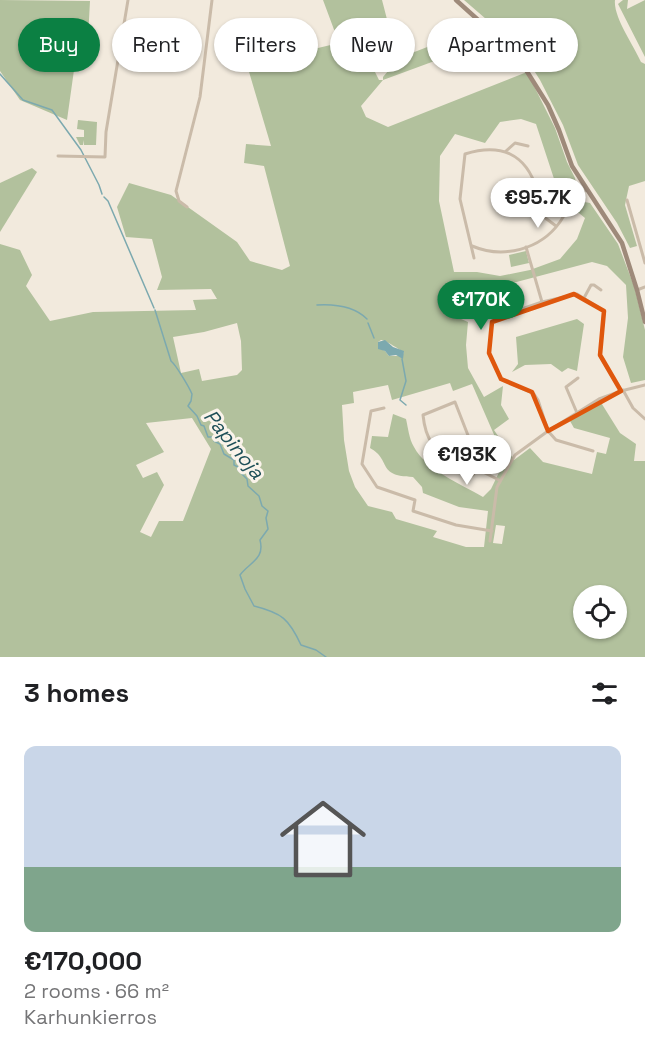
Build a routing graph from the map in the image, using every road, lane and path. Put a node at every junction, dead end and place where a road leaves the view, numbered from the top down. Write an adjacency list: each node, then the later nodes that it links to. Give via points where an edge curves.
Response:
1 (128, 0): 6 (street, via 105,158)
2 (456, 0): 7 (main road, via 521,60 552,112 572,166)
3 (210, 1): 9 (street, via 200,97 176,191 179,201)
4 (528, 146): 5 (street, via 515,143)
5 (506, 151): 10 (street, via 527,169 538,192 540,214); 11 (street, via 481,149 465,154 460,198)
6 (58, 156)
7 (586, 190): 10 (street, via 572,199); 18 (main road, via 622,243)
8 (627, 200): 12 (street)
9 (187, 207)
10 (556, 226): 13 (street)
11 (472, 246): 13 (street, via 502,253); 14 (street)
12 (643, 246): 15 (street)
13 (526, 247): 20 (street)
14 (474, 258)
15 (645, 263)
16 (645, 287): 18 (street)
17 (601, 290): 19 (street, via 591,285)
18 (637, 290): 21 (main road)
19 (584, 298): 20 (street, via 574,294); 24 (street, via 604,311 600,356)
20 (542, 302): 28 (street, via 493,320 489,353 504,381 534,394)
21 (645, 322)
22 (578, 378): 26 (street, via 566,387)
23 (645, 385): 24 (street)
24 (622, 391): 26 (street); 27 (street)
25 (384, 408): 32 (street, via 371,411 362,464 377,488 415,500 413,511 456,525)
26 (577, 413): 28 (street)
27 (645, 419)
28 (548, 430): 29 (street, via 556,440); 31 (street, via 515,455)
29 (593, 451)
30 (477, 469): 30 (street, via 478,461 455,402 423,415 432,442 450,459 451,466 470,476); 31 (street)
31 (499, 480): 32 (street)
32 (492, 531): 33 (street)
33 (490, 541)

